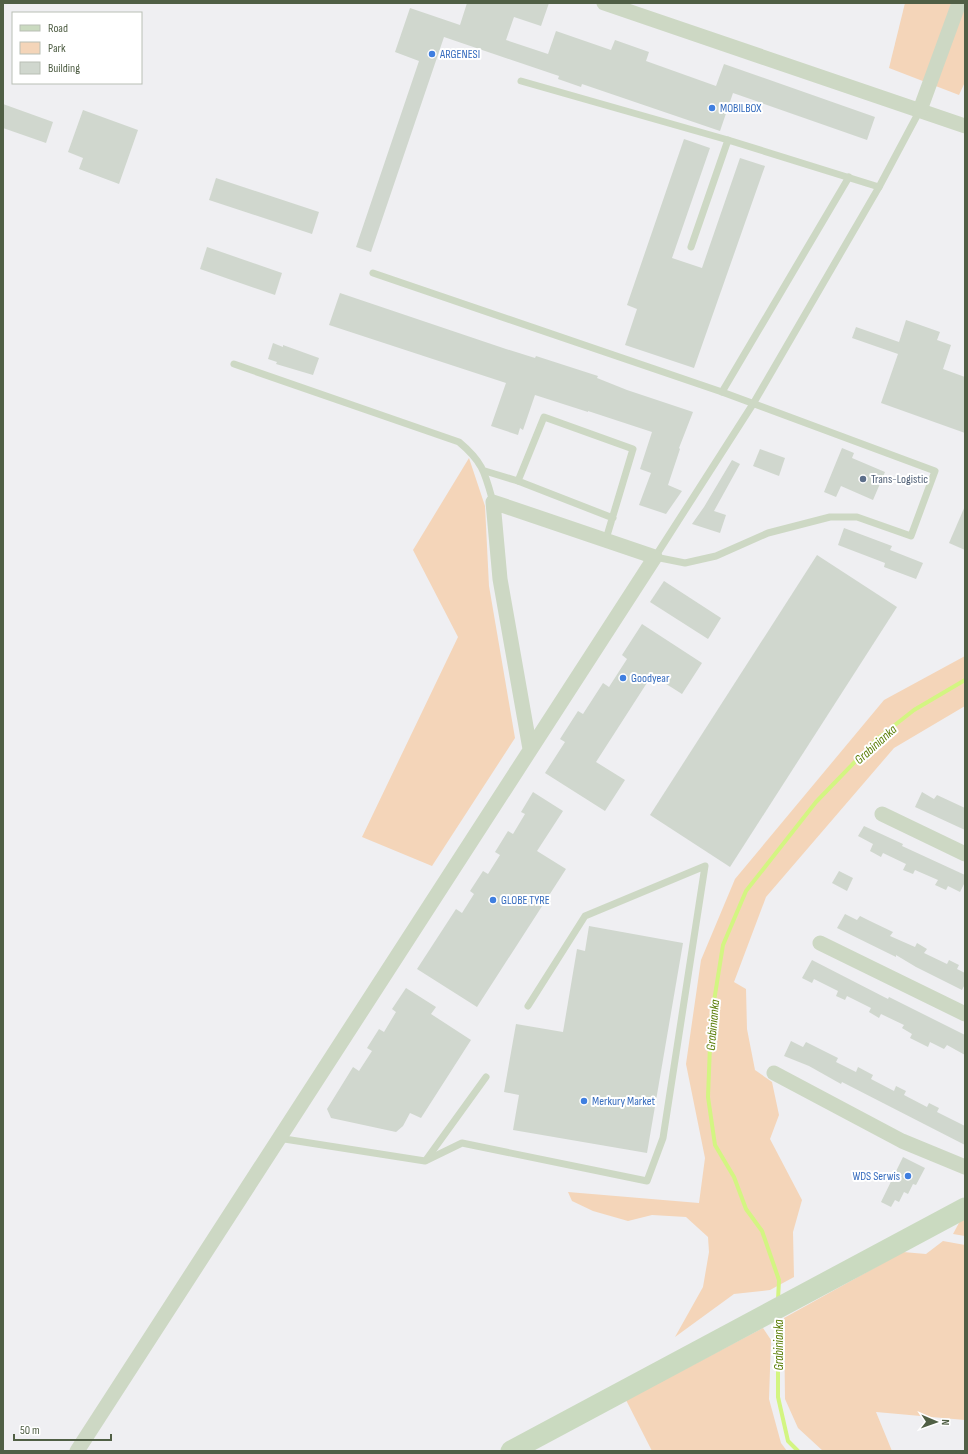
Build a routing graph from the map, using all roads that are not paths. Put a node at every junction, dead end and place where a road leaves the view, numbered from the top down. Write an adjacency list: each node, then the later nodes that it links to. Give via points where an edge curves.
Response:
1 (604, 3): 4 (street)
2 (959, 3): 4 (street)
3 (521, 81): 6 (lane)
4 (920, 110): 5 (street); 8 (lane)
5 (965, 126)
6 (728, 140): 7 (lane); 9 (lane)
7 (848, 177): 8 (lane); 12 (lane)
8 (879, 187): 13 (lane)
9 (690, 247)
10 (373, 273): 12 (lane)
11 (234, 364): 14 (lane, via 459,442 475,455)
12 (722, 392): 13 (lane)
13 (753, 404): 19 (lane); 19 (lane, via 935,471 910,536 857,517 830,517 768,533 716,556 685,563)
14 (485, 471): 15 (lane); 16 (lane)
15 (518, 480): 17 (lane); 17 (lane, via 544,417 633,449)
16 (493, 502): 18 (street); 20 (street, via 500,579)
17 (613, 518): 18 (lane)
18 (606, 539): 19 (street)
19 (655, 557): 20 (street)
20 (530, 749): 28 (street)
21 (882, 814): 22 (street)
22 (965, 854)
23 (820, 943): 25 (street)
24 (528, 1006): 29 (lane, via 586,916 705,866 663,1138 647,1181 462,1143)
25 (965, 1014)
26 (774, 1073): 30 (street, via 902,1141)
27 (486, 1077): 29 (lane)
28 (278, 1138): 29 (lane); 32 (street)
29 (425, 1161)
30 (965, 1167)
31 (965, 1208): 33 (street)
32 (77, 1451)
33 (511, 1451)

